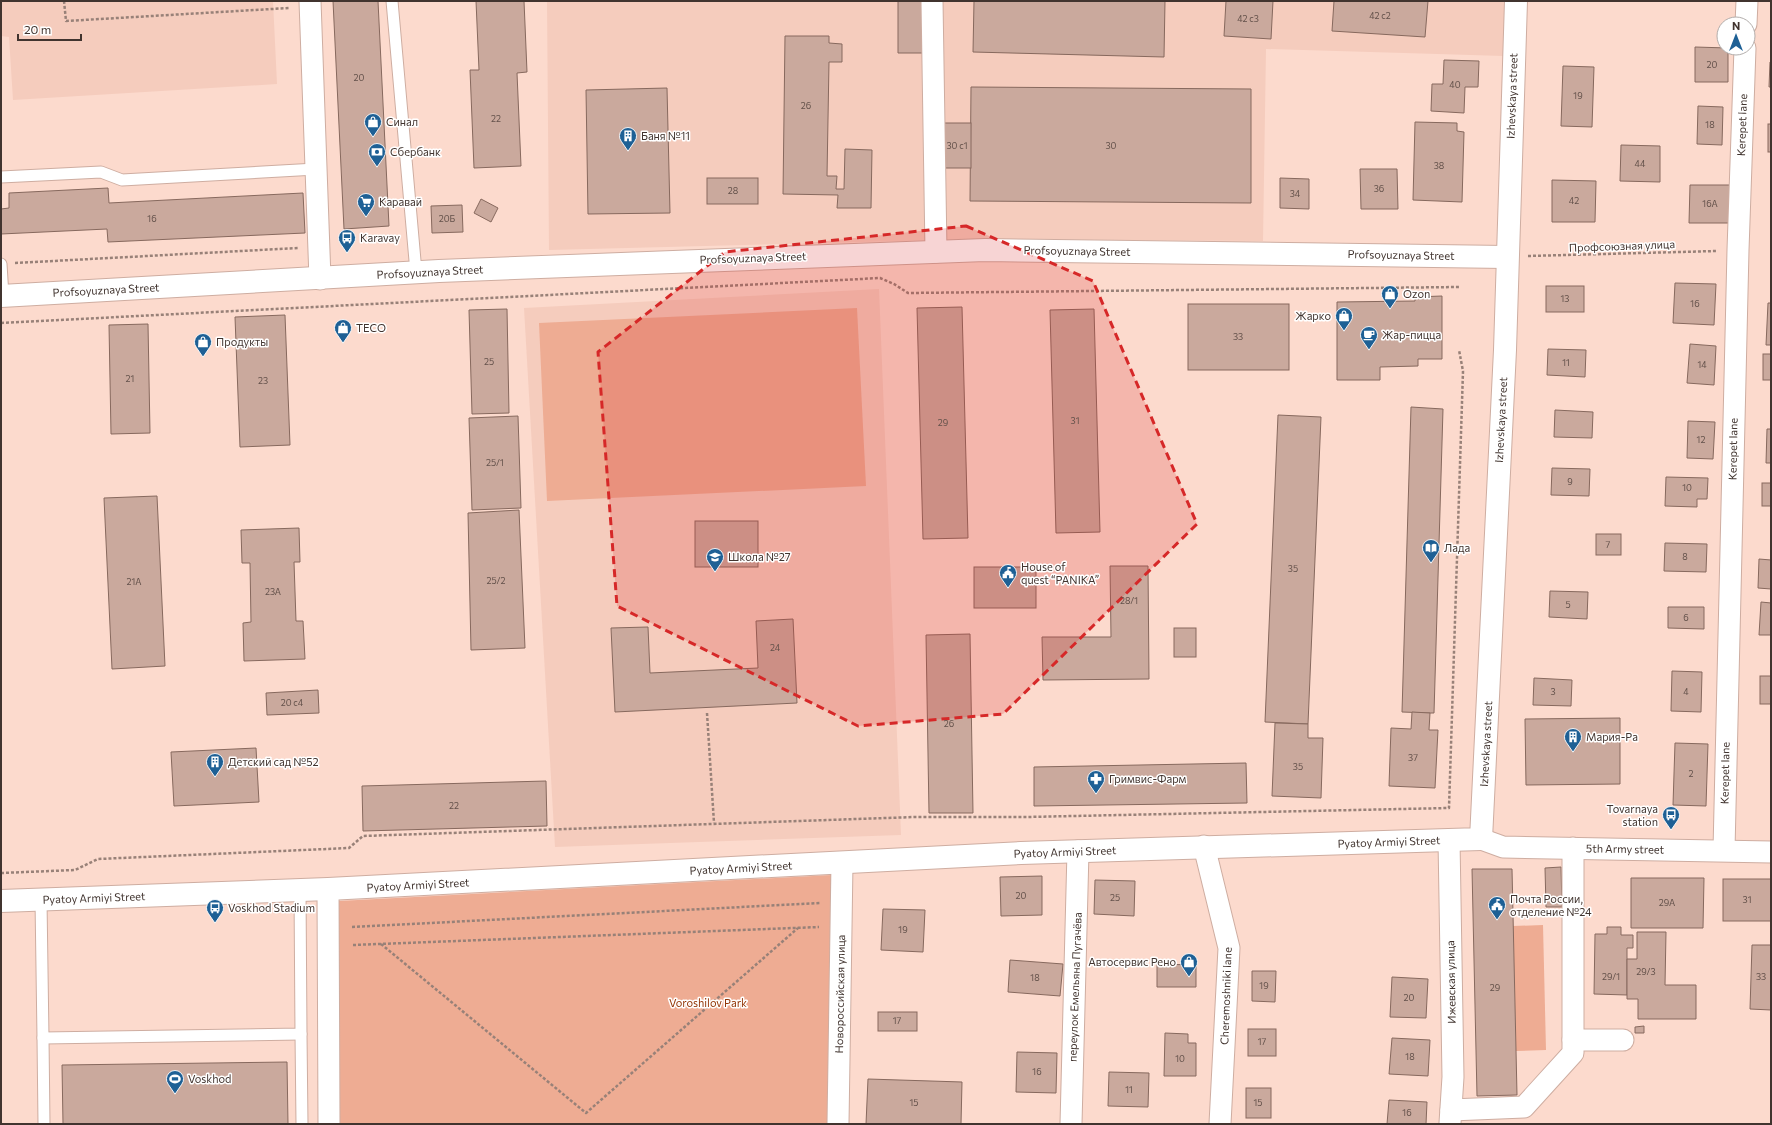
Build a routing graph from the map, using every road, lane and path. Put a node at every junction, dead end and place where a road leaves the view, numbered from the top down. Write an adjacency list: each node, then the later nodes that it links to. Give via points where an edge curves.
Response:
1 (64, 1): 6 (path, via 66,21)
2 (392, 1): 16 (lane)
3 (932, 1): 13 (street)
4 (1516, 1): 14 (main road, Izhevskaya street)
5 (1747, 1): 7 (street)
6 (310, 4): 9 (street)
7 (1746, 16)
8 (1745, 56): 12 (street, Kerepet lane)
9 (316, 169): 10 (lane, via 122,180 101,172); 11 (street)
10 (1, 177)
11 (319, 247): 15 (path); 17 (street)
12 (1738, 250): 14 (path, Профсоюзная улица); 28 (street, Kerepet lane)
13 (936, 252): 14 (main road, Profsoyuznaya Street, via 985,250); 16 (main road, Profsoyuznaya Street)
14 (1506, 257): 24 (main road, Izhevskaya street, via 1505,350)
15 (5, 264): 19 (lane)
16 (416, 272): 17 (main road, Profsoyuznaya Street)
17 (320, 279): 19 (main road, Profsoyuznaya Street)
18 (1460, 287): 20 (path, via 908,293 880,278)
19 (2, 296)
20 (1, 323)
21 (1458, 350): 23 (path, via 1463,371 1449,808)
22 (707, 713): 23 (path)
23 (714, 823): 32 (path, via 363,836 349,848 98,859 75,870)
24 (1481, 839): 25 (main road, Pyatoy Armiyi Street); 27 (street, 5th Army street, via 1503,848)
25 (1449, 840): 26 (main road, Pyatoy Armiyi Street); 47 (street, Ижевская улица, via 1453,1077)
26 (1204, 846): 29 (main road, Pyatoy Armiyi Street); 53 (street, Cheremoshniki lane, via 1229,948)
27 (1573, 848): 28 (street, 5th Army street); 45 (street)
28 (1724, 850): 30 (street, 5th Army street)
29 (1078, 851): 31 (main road, Pyatoy Armiyi Street); 52 (street, переулок Емельяна Пугачёва)
30 (1771, 852)
31 (842, 863): 33 (main road, Pyatoy Armiyi Street); 51 (street, Новороссийская улица)
32 (1, 873)
33 (328, 889): 34 (main road, Pyatoy Armiyi Street); 50 (street)
34 (300, 890): 35 (main road, Pyatoy Armiyi Street); 43 (lane)
35 (41, 900): 36 (main road, Pyatoy Armiyi Street); 44 (lane)
36 (1, 901)
37 (823, 903): 38 (path)
38 (352, 927)
39 (819, 927): 40 (path)
40 (798, 928): 41 (path); 41 (path, via 586,1113)
41 (381, 944): 42 (path)
42 (353, 945)
43 (300, 1034): 44 (lane); 49 (lane)
44 (43, 1038): 48 (lane)
45 (1573, 1040): 46 (street); 47 (street, via 1573,1052 1524,1107)
46 (1623, 1040)
47 (1450, 1117)
48 (44, 1124)
49 (302, 1124)
50 (329, 1124)
51 (838, 1124)
52 (1071, 1124)
53 (1220, 1124)

